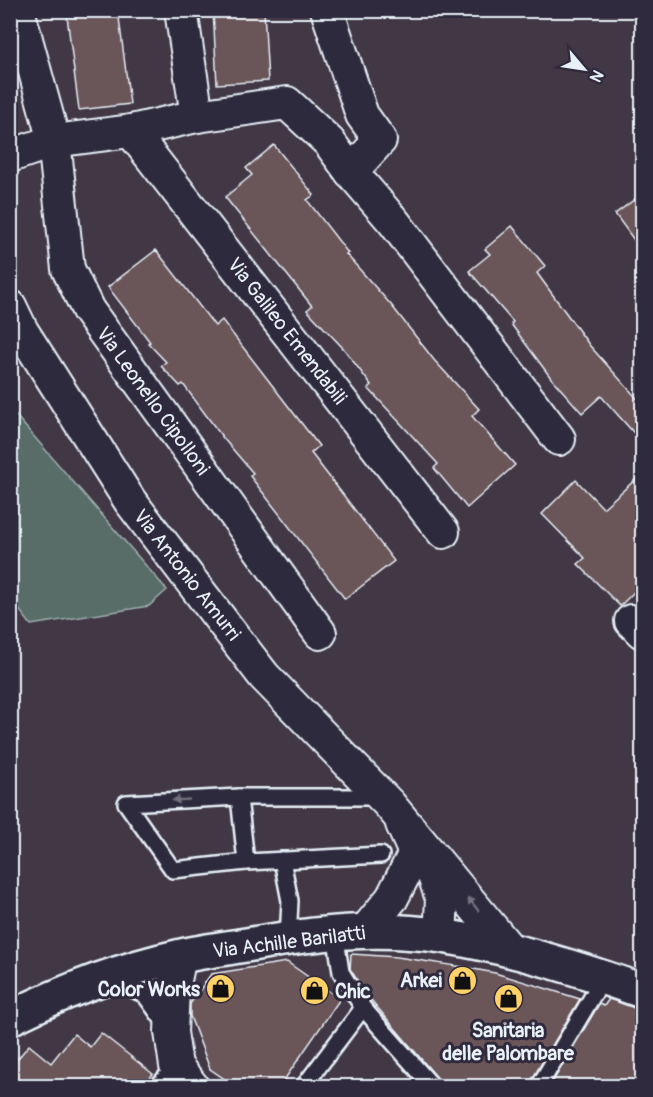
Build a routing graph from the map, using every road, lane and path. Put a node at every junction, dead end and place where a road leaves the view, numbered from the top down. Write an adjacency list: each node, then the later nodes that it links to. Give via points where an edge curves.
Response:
1 (18, 10): 7 (street, Via Leonello Cipolloni)
2 (181, 10): 5 (street)
3 (327, 10): 4 (street)
4 (362, 115): 8 (street); 10 (street, via 380,140)
5 (197, 116): 6 (street); 8 (street, via 287,103)
6 (131, 131): 7 (street); 13 (street, Via Galileo Emendabili)
7 (54, 141): 9 (street); 14 (street, Via Leonello Cipolloni, via 68,269 88,310)
8 (329, 142): 10 (street)
9 (10, 156)
10 (351, 172): 12 (street, via 394,222)
11 (10, 306): 16 (street, Via Antonio Amurri, via 130,501 264,676)
12 (559, 439)
13 (443, 532)
14 (320, 633)
15 (239, 797): 16 (lane, via 369,796); 20 (lane); 20 (lane, one-way to 20, via 126,803 173,870)
16 (394, 811): 17 (street, Via Antonio Amurri)
17 (419, 849): 21 (street, via 392,898); 22 (street, via 419,901); 24 (street, Via Antonio Amurri, one-way to 17)
18 (381, 855): 19 (lane)
19 (282, 860): 20 (lane); 23 (lane, via 290,901)
20 (246, 862)
21 (350, 932): 22 (street, Via Achille Barilatti); 23 (street, Via Achille Barilatti); 29 (lane, via 341,972)
22 (440, 936): 24 (street, Via Achille Barilatti)
23 (288, 938): 25 (street, Via Achille Barilatti)
24 (510, 950): 26 (street, Via Achille Barilatti)
25 (180, 956): 30 (street, Via Achille Barilatti, via 116,974); 31 (street)
26 (604, 977): 28 (street, Via Achille Barilatti); 35 (lane)
27 (119, 983): 31 (lane, via 145,995)
28 (642, 992)
29 (363, 1008): 33 (lane); 34 (lane)
30 (10, 1018)
31 (171, 1032): 32 (street)
32 (175, 1080)
33 (304, 1086)
34 (432, 1086)
35 (539, 1086)

